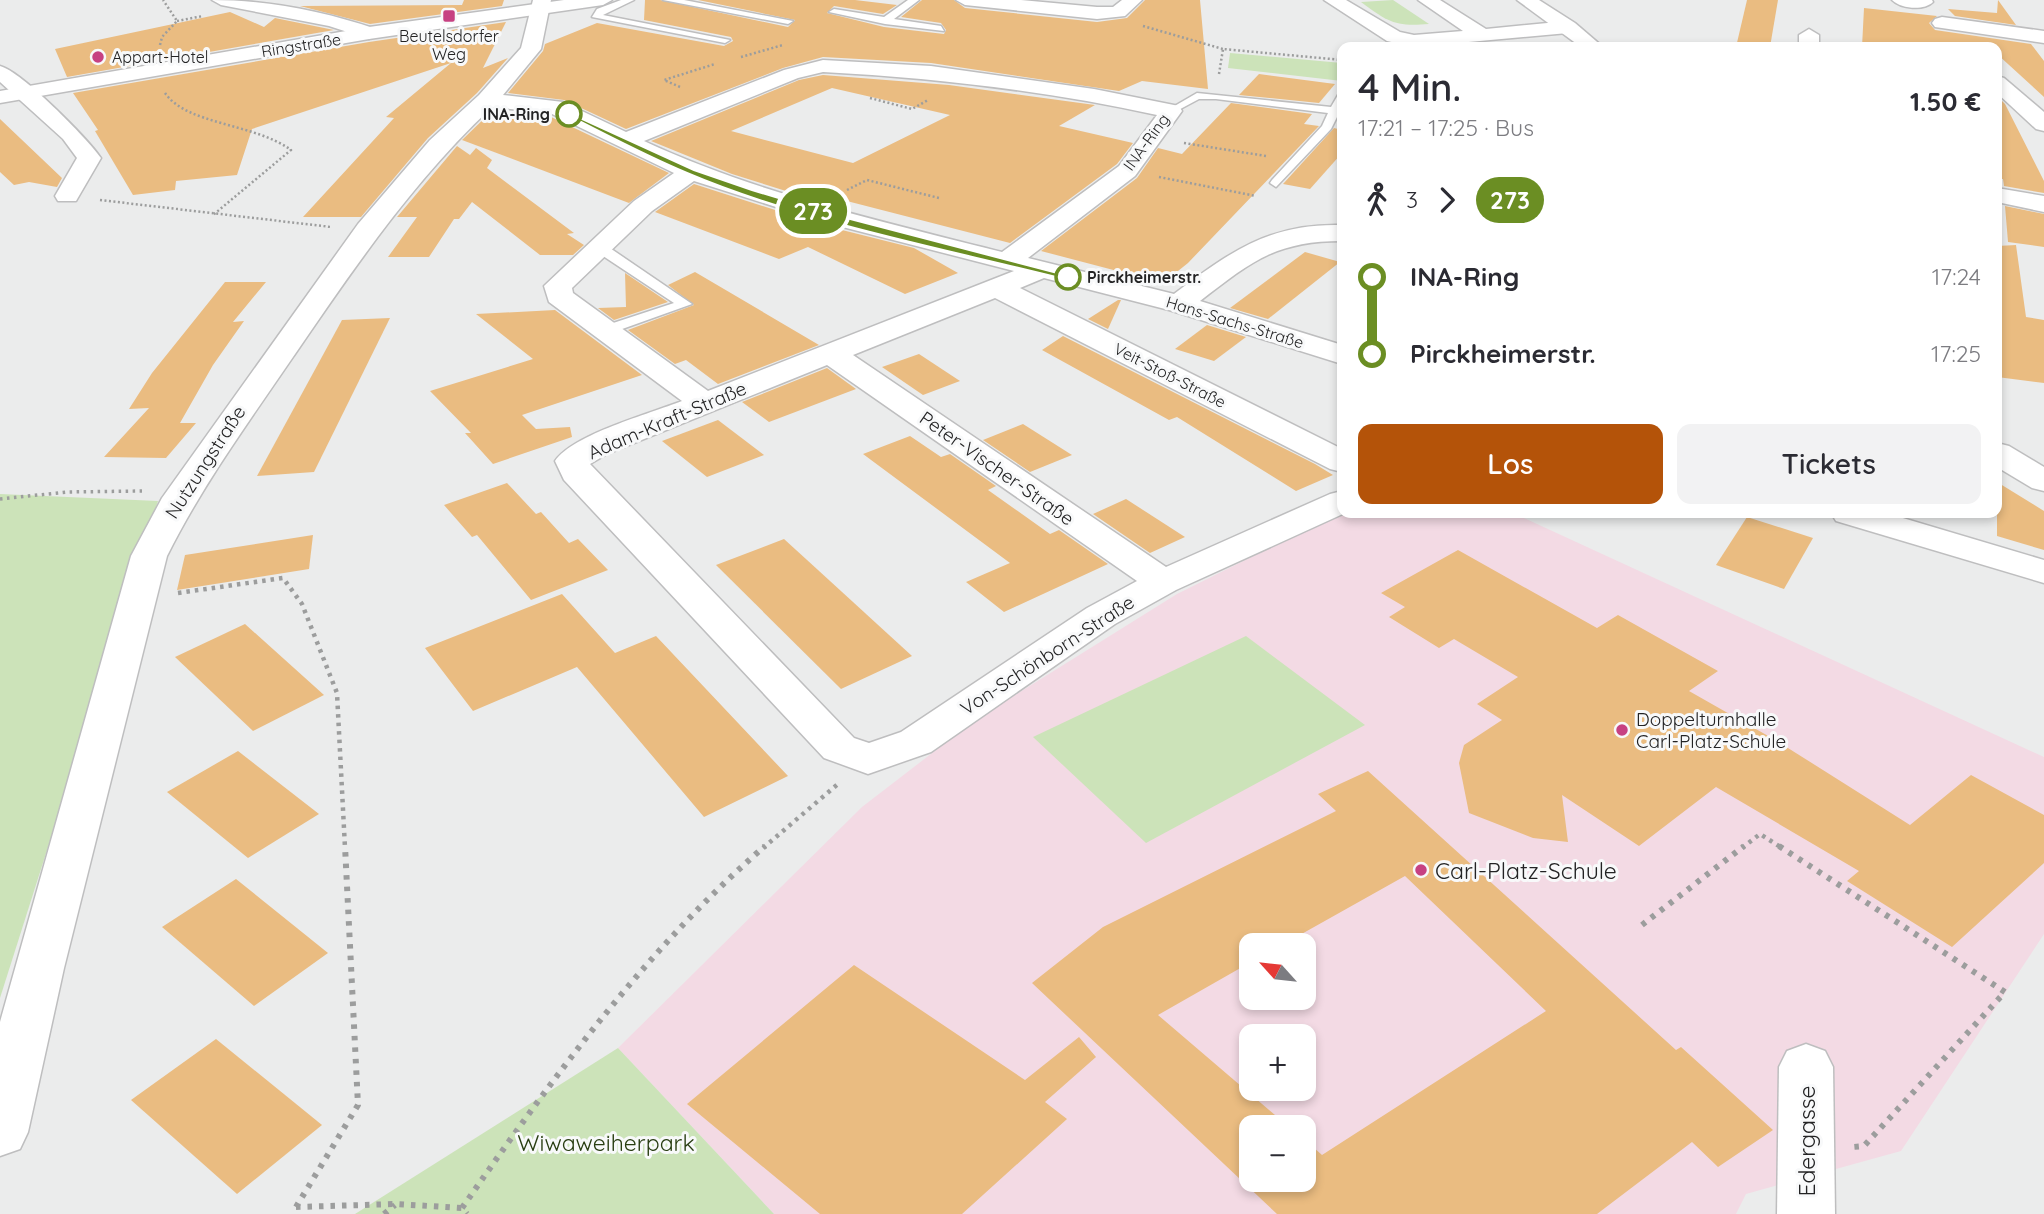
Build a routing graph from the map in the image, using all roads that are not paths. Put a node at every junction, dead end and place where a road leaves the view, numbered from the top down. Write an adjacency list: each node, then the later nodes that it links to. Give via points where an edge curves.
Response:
1 (221, 0): 16 (street)
2 (603, 0): 13 (street, Ringstraße)
3 (629, 0): 25 (lane, via 600,11 597,17)
4 (667, 0): 17 (lane)
5 (914, 0): 18 (lane)
6 (965, 0): 7 (street, via 1097,13 1118,12)
7 (1133, 0)
8 (1333, 0): 23 (street, via 1394,37 1433,41)
9 (1427, 0): 23 (street)
10 (1526, 0): 20 (street)
11 (1901, 0): 12 (street)
12 (1923, 1): 19 (street)
13 (541, 5): 22 (street, Ringstraße); 32 (street, Nutzungstraße, via 531,49)
14 (354, 8): 16 (street)
15 (834, 12): 18 (lane)
16 (333, 21): 22 (street)
17 (788, 21)
18 (885, 21): 21 (lane)
19 (1942, 23): 24 (street); 27 (street)
20 (1569, 27): 23 (street); 26 (street)
21 (941, 29)
22 (369, 33): 30 (street, Ringstraße)
23 (1481, 34)
24 (2044, 37)
25 (725, 40)
26 (1587, 42)
27 (1959, 42)
28 (0, 72): 30 (street, via 17,82)
29 (2002, 86): 36 (street)
30 (23, 92): 31 (street, Ringstraße); 40 (street, via 74,133 89,158)
31 (0, 97)
32 (487, 100): 37 (street, Hans-Sachs-Straße, via 555,107); 60 (street, Nutzungstraße, via 438,145 367,230 185,490 149,556)
33 (1337, 107): 35 (lane)
34 (1171, 111): 35 (lane, via 1197,96); 37 (street, INA-Ring, via 931,72 823,66 791,74); 45 (street, INA-Ring, via 1127,171)
35 (1335, 111): 39 (lane, via 1327,127)
36 (2044, 124)
37 (624, 141): 38 (street, Hans-Sachs-Straße)
38 (691, 172): 44 (street, via 643,206); 45 (street, Hans-Sachs-Straße)
39 (1276, 183)
40 (67, 196)
41 (2002, 196): 42 (street)
42 (2044, 204)
43 (1337, 226): 46 (street, via 1288,235 1256,247)
44 (599, 247): 47 (street, via 558,286 559,296); 47 (lane, via 685,304)
45 (1016, 272): 46 (street, Hans-Sachs-Straße); 49 (street, Adam-Kraft-Straße); 52 (street, Veit-Stoß-Straße)
46 (1179, 304): 48 (street, Hans-Sachs-Straße)
47 (606, 330): 50 (street)
48 (1337, 353)
49 (831, 354): 50 (street, Adam-Kraft-Straße); 57 (street, Peter-Vischer-Straße)
50 (704, 403): 58 (street, Adam-Kraft-Straße, via 595,447 572,461 576,473 839,748)
51 (2002, 456): 53 (street)
52 (1337, 458)
53 (2044, 481)
54 (1337, 502): 57 (street, Von-Schönborn-Straße)
55 (1866, 518): 56 (street)
56 (2044, 572)
57 (1163, 582): 58 (street, Von-Schönborn-Straße, via 1101,616 916,742)
58 (868, 759)
59 (1806, 1067): 61 (street, Edergasse)
60 (0, 1132)
61 (1806, 1214)

